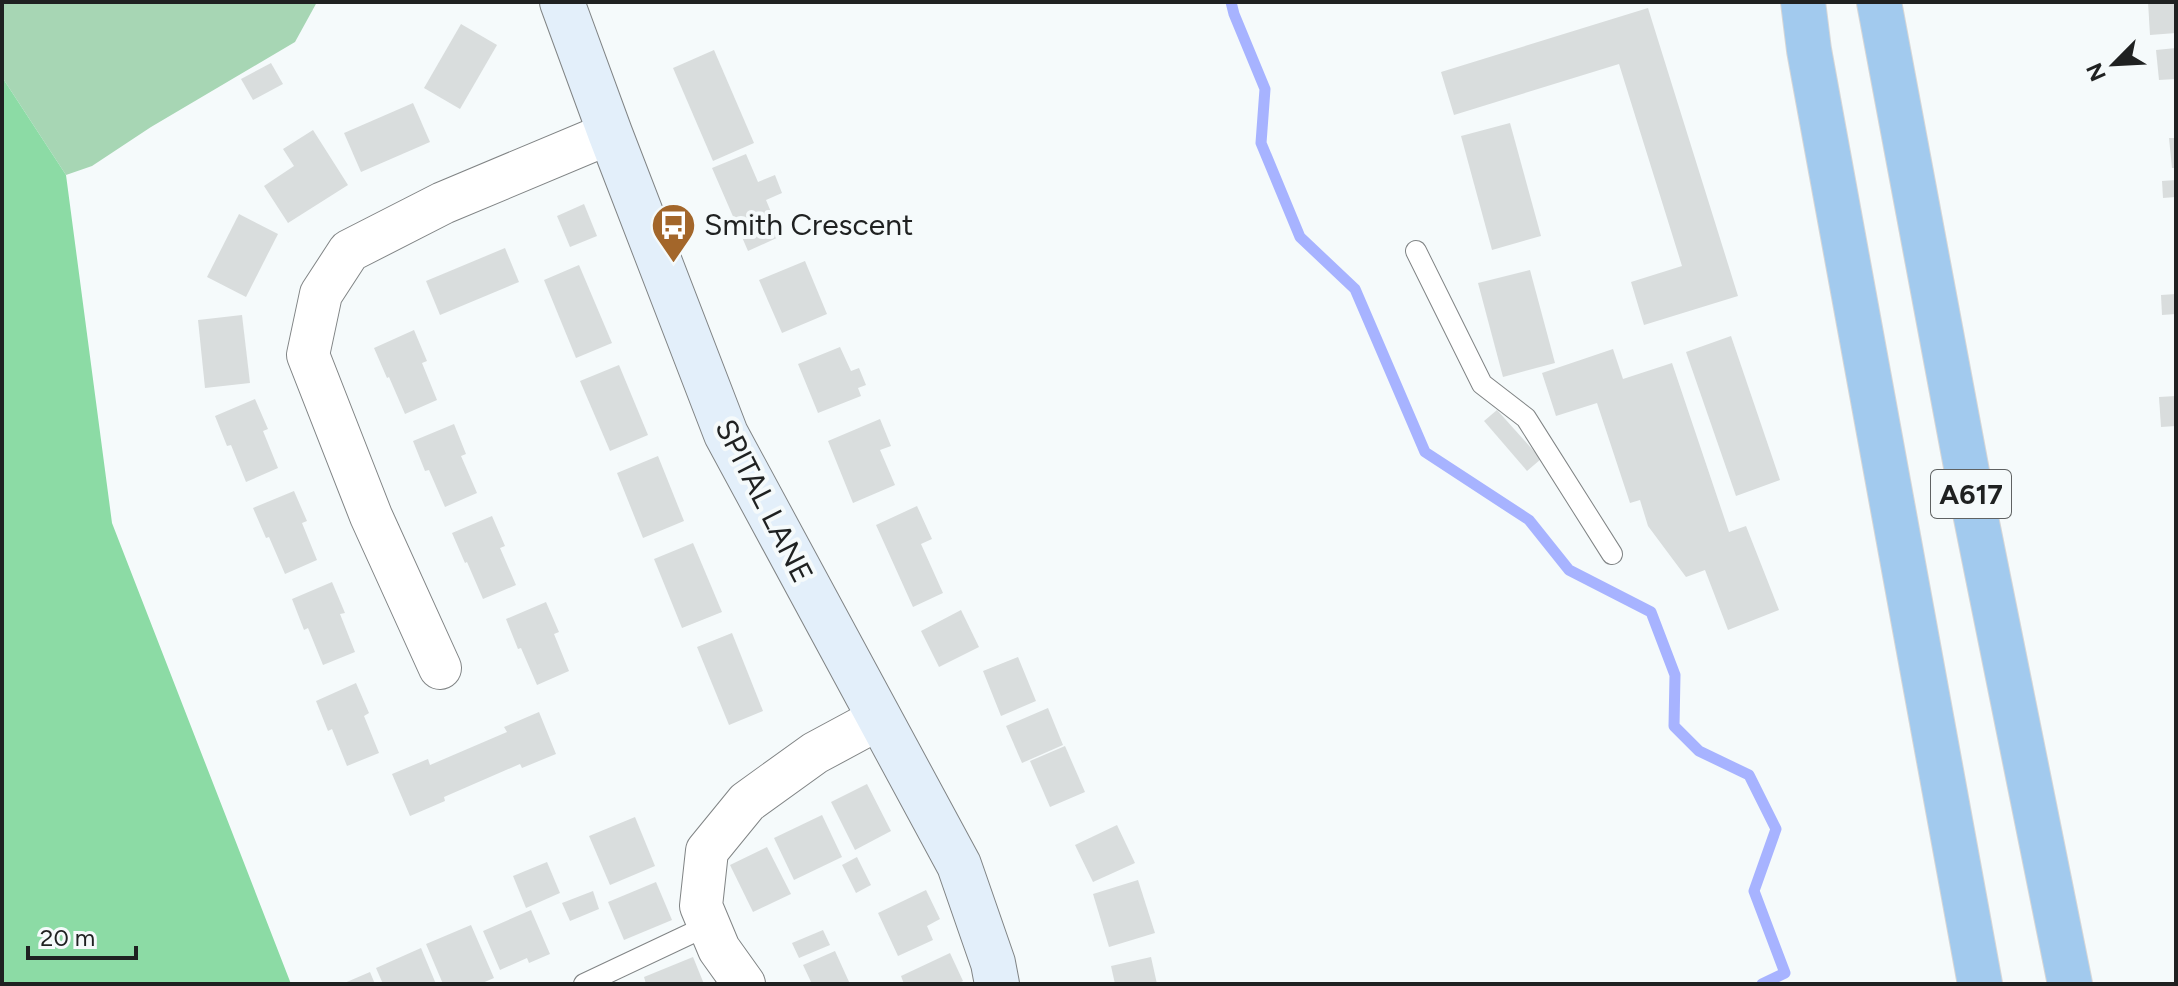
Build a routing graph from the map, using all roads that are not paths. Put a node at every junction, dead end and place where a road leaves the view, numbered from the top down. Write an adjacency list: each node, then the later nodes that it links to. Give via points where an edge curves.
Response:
1 (562, 2): 4 (street, SPITAL LANE)
2 (1803, 2): 13 (highway, A617)
3 (1879, 2): 14 (highway, A617)
4 (610, 133): 7 (street, via 443,203 349,251 321,294 308,355 371,516); 8 (street, SPITAL LANE, via 726,434)
5 (1416, 251): 6 (lane, via 1482,384 1526,418)
6 (1612, 554)
7 (440, 668)
8 (880, 718): 9 (street, via 815,753 747,802 707,851 701,906); 12 (street, SPITAL LANE, via 959,865)
9 (709, 925): 10 (lane); 11 (street)
10 (584, 984)
11 (744, 984)
12 (997, 984)
13 (1980, 984)
14 (2070, 984)

